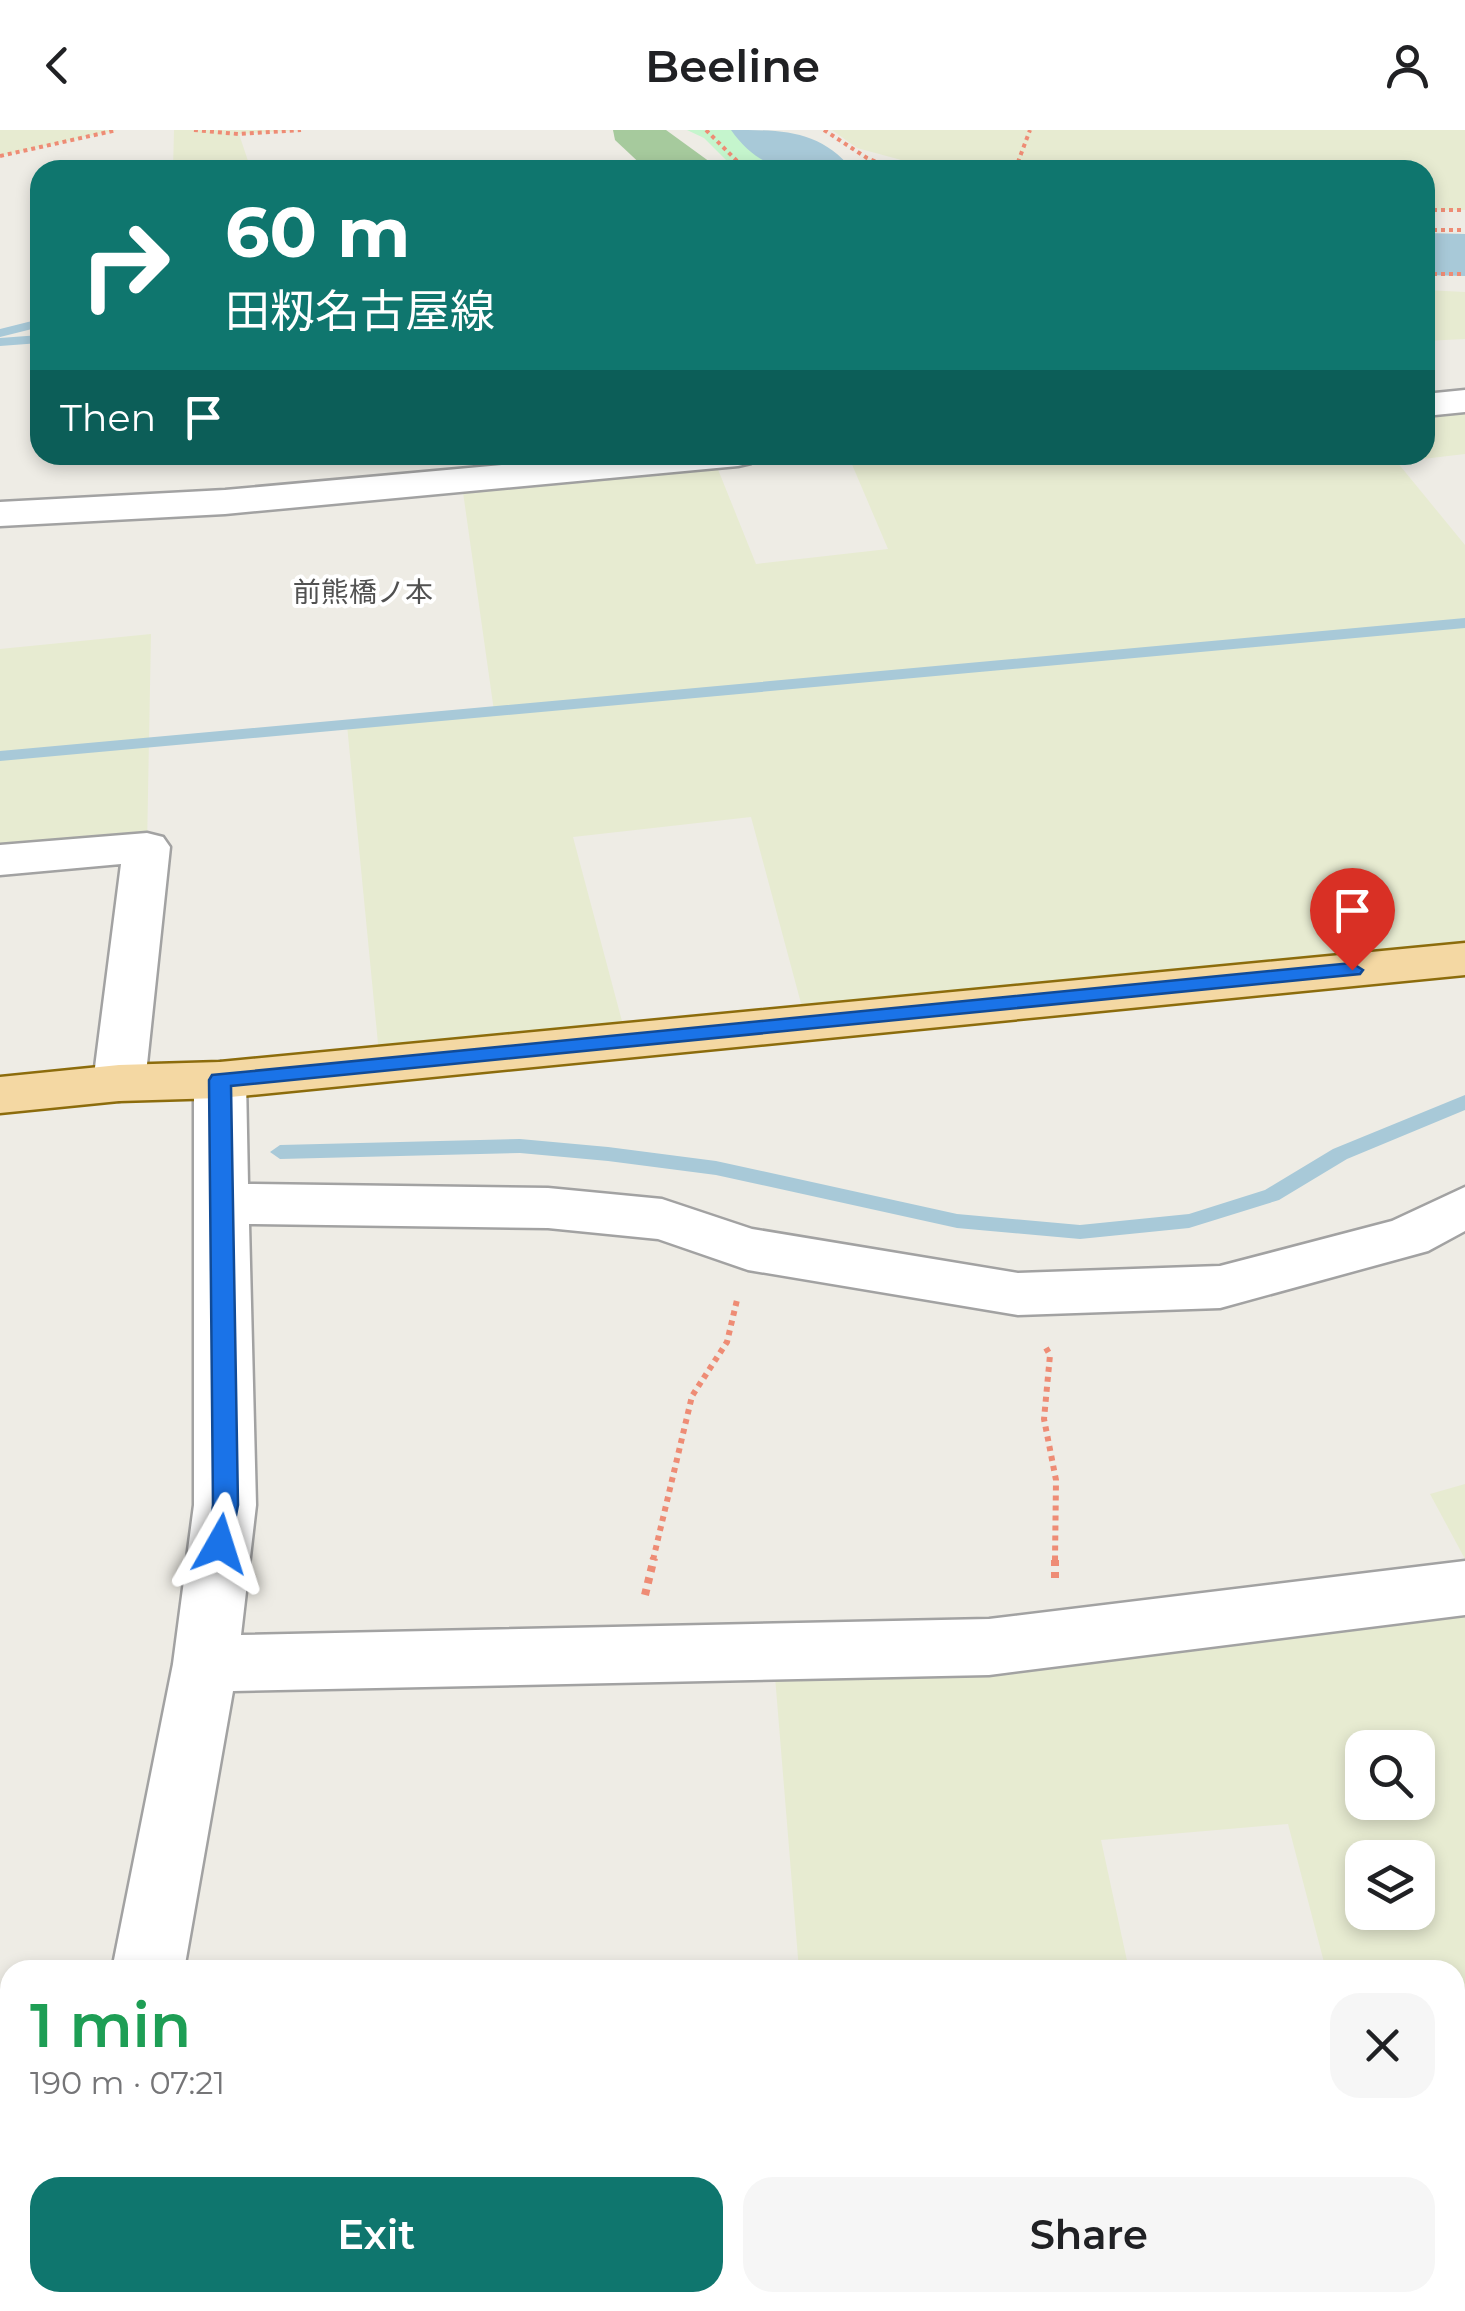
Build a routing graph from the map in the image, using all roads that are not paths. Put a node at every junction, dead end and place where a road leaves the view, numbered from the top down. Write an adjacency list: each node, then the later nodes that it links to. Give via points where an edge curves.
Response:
1 (1465, 402): 2 (street)
2 (1435, 404)
3 (629, 465): 4 (street, via 226,502)
4 (0, 514)
5 (0, 860): 8 (street, via 147,847)
6 (1465, 959): 7 (main road)
7 (220, 1080): 8 (main road); 10 (street)
8 (119, 1083): 9 (main road)
9 (0, 1095)
10 (222, 1204): 11 (street, via 548,1208 662,1219 748,1249 1018,1294 1220,1287 1408,1238); 13 (street, via 225,1505)
11 (1465, 1207)
12 (1465, 1588): 13 (street, via 990,1647)
13 (206, 1664): 14 (street)
14 (150, 1960)

